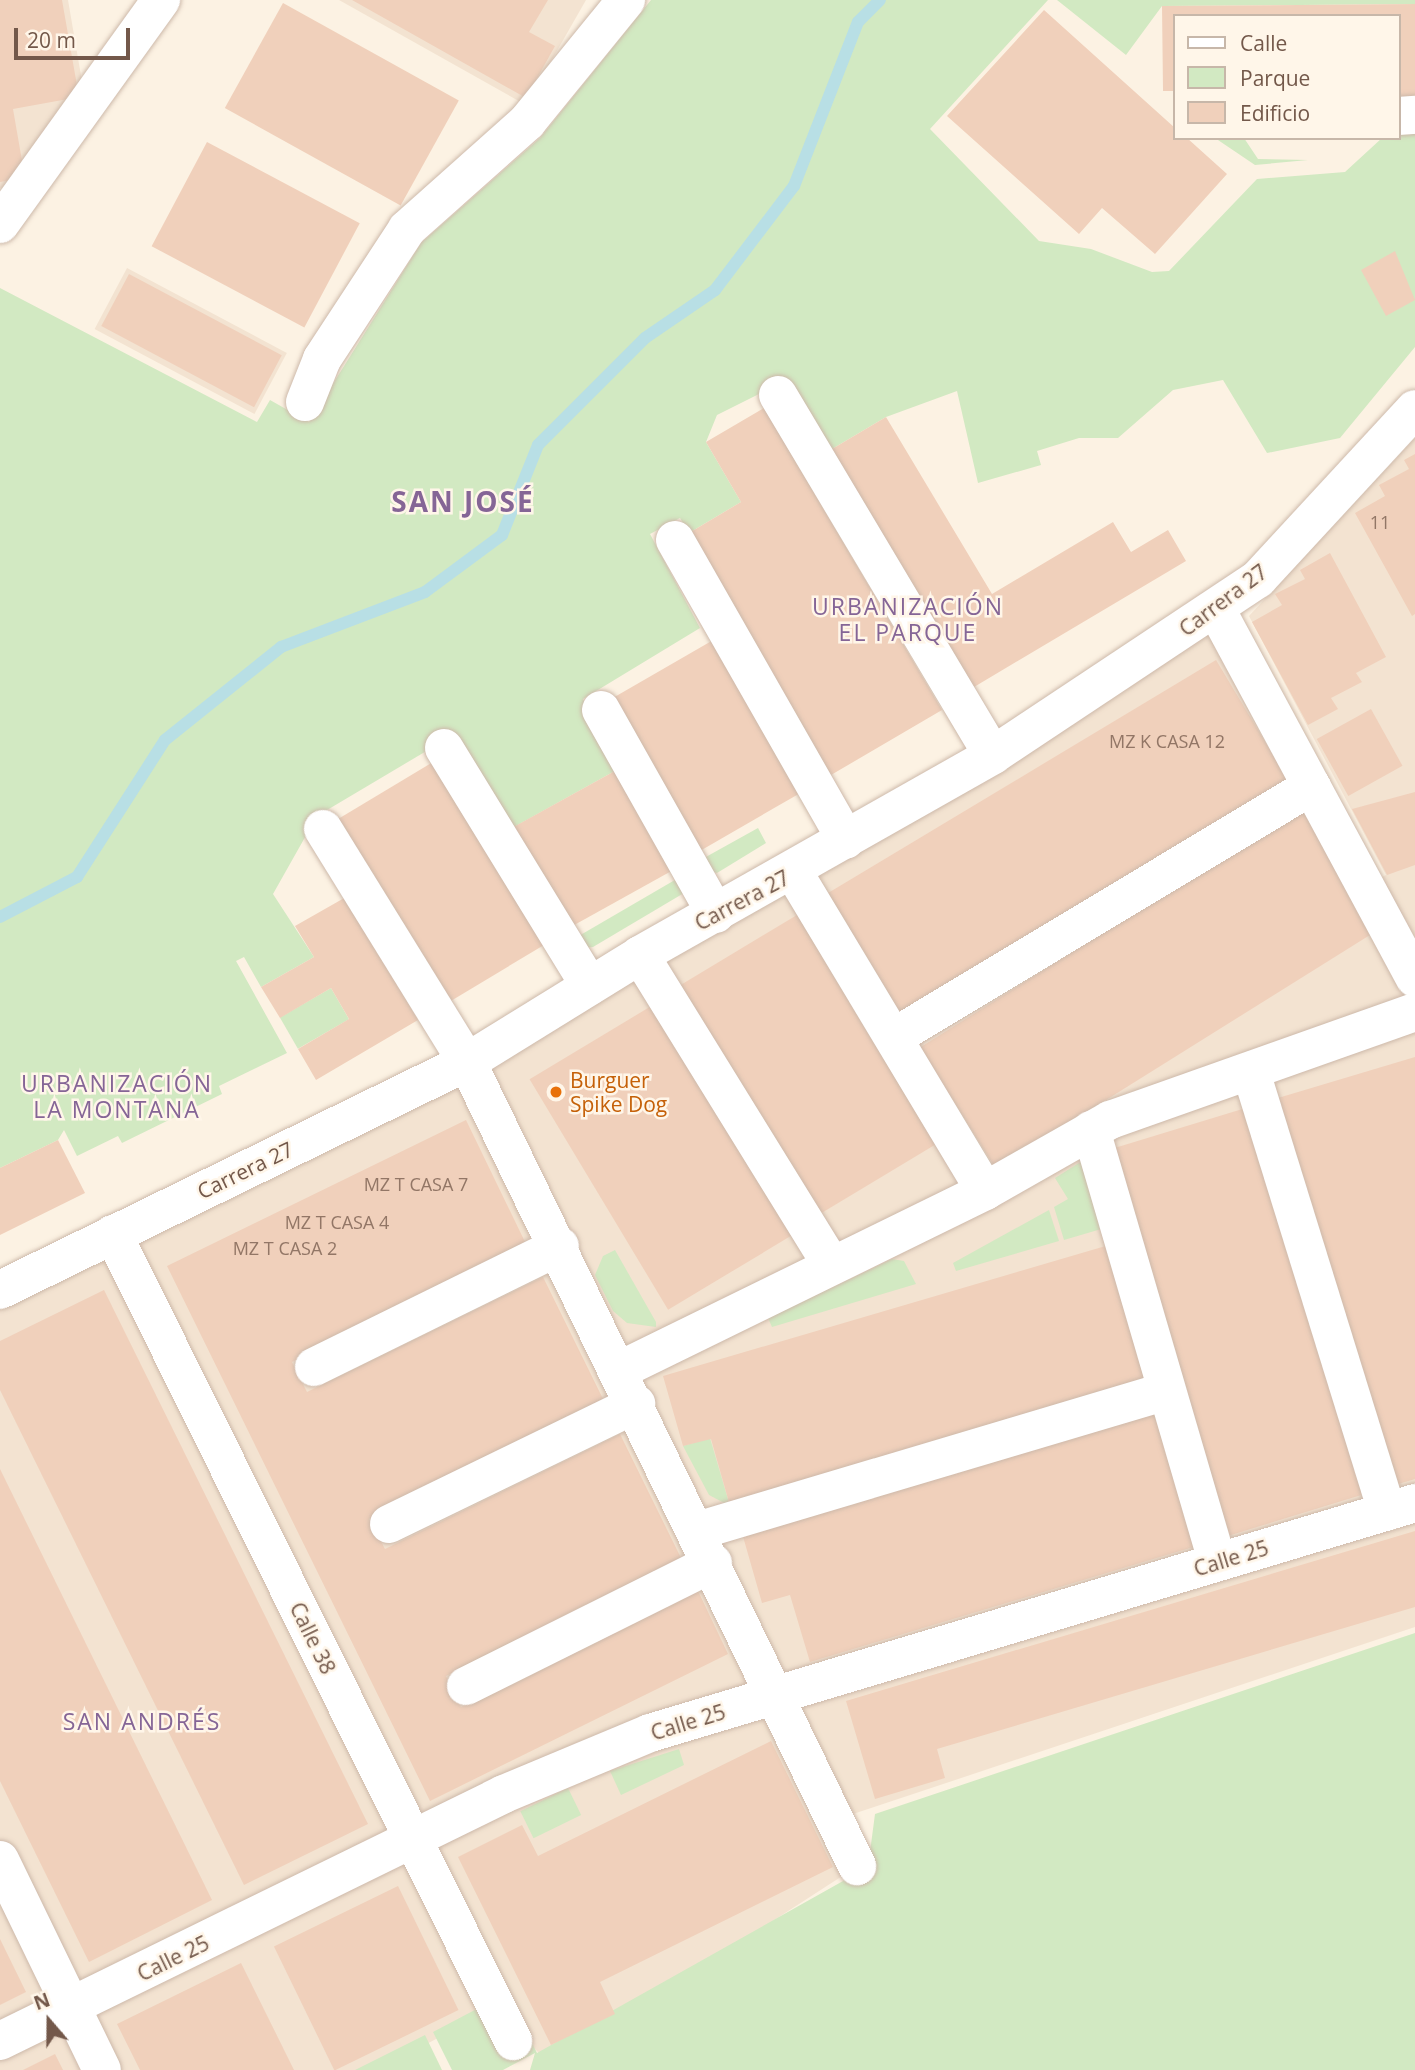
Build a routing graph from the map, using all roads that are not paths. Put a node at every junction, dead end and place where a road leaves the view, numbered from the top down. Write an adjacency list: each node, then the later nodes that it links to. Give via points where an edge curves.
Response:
1 (161, 0): 3 (street)
2 (626, 0): 5 (street, via 527,122 407,229 322,359)
3 (0, 224)
4 (778, 395): 11 (street)
5 (305, 402)
6 (1415, 409): 8 (street, Carrera 27, via 1258,579)
7 (675, 540): 14 (street)
8 (1216, 609): 11 (street, Carrera 27); 12 (street)
9 (601, 710): 16 (street)
10 (444, 748): 19 (street)
11 (993, 755): 14 (street, Carrera 27)
12 (1311, 786): 18 (street); 21 (street)
13 (323, 829): 22 (street)
14 (846, 840): 15 (street, Carrera 27)
15 (794, 873): 16 (street, Carrera 27); 21 (street)
16 (716, 914): 17 (street, Carrera 27)
17 (640, 955): 19 (street, Carrera 27); 28 (street)
18 (1415, 978)
19 (590, 986): 22 (street, Carrera 27)
20 (1415, 1012): 23 (street)
21 (894, 1037): 25 (street)
22 (467, 1062): 26 (street, Carrera 27); 27 (street)
23 (1251, 1073): 24 (street); 34 (street)
24 (1091, 1130): 25 (street); 32 (street)
25 (985, 1191): 28 (street)
26 (113, 1234): 29 (street, Carrera 27); 40 (street, Calle 38)
27 (560, 1245): 30 (street); 31 (street)
28 (832, 1266): 31 (street)
29 (0, 1290)
30 (314, 1367)
31 (620, 1370): 33 (street)
32 (1167, 1391): 36 (street); 37 (street)
33 (636, 1404): 35 (street); 36 (street)
34 (1401, 1507): 37 (street, Calle 25)
35 (390, 1524)
36 (705, 1547): 38 (street); 39 (street)
37 (1217, 1562): 39 (street, Calle 25)
38 (466, 1686)
39 (777, 1695): 40 (street, Calle 25, via 650,1733 504,1794); 42 (street)
40 (414, 1842): 43 (street, Calle 25); 45 (street, Calle 38)
41 (0, 1860): 43 (street)
42 (857, 1866)
43 (72, 2007): 44 (street, Calle 25); 46 (street)
44 (0, 2041)
45 (513, 2041)
46 (102, 2070)

